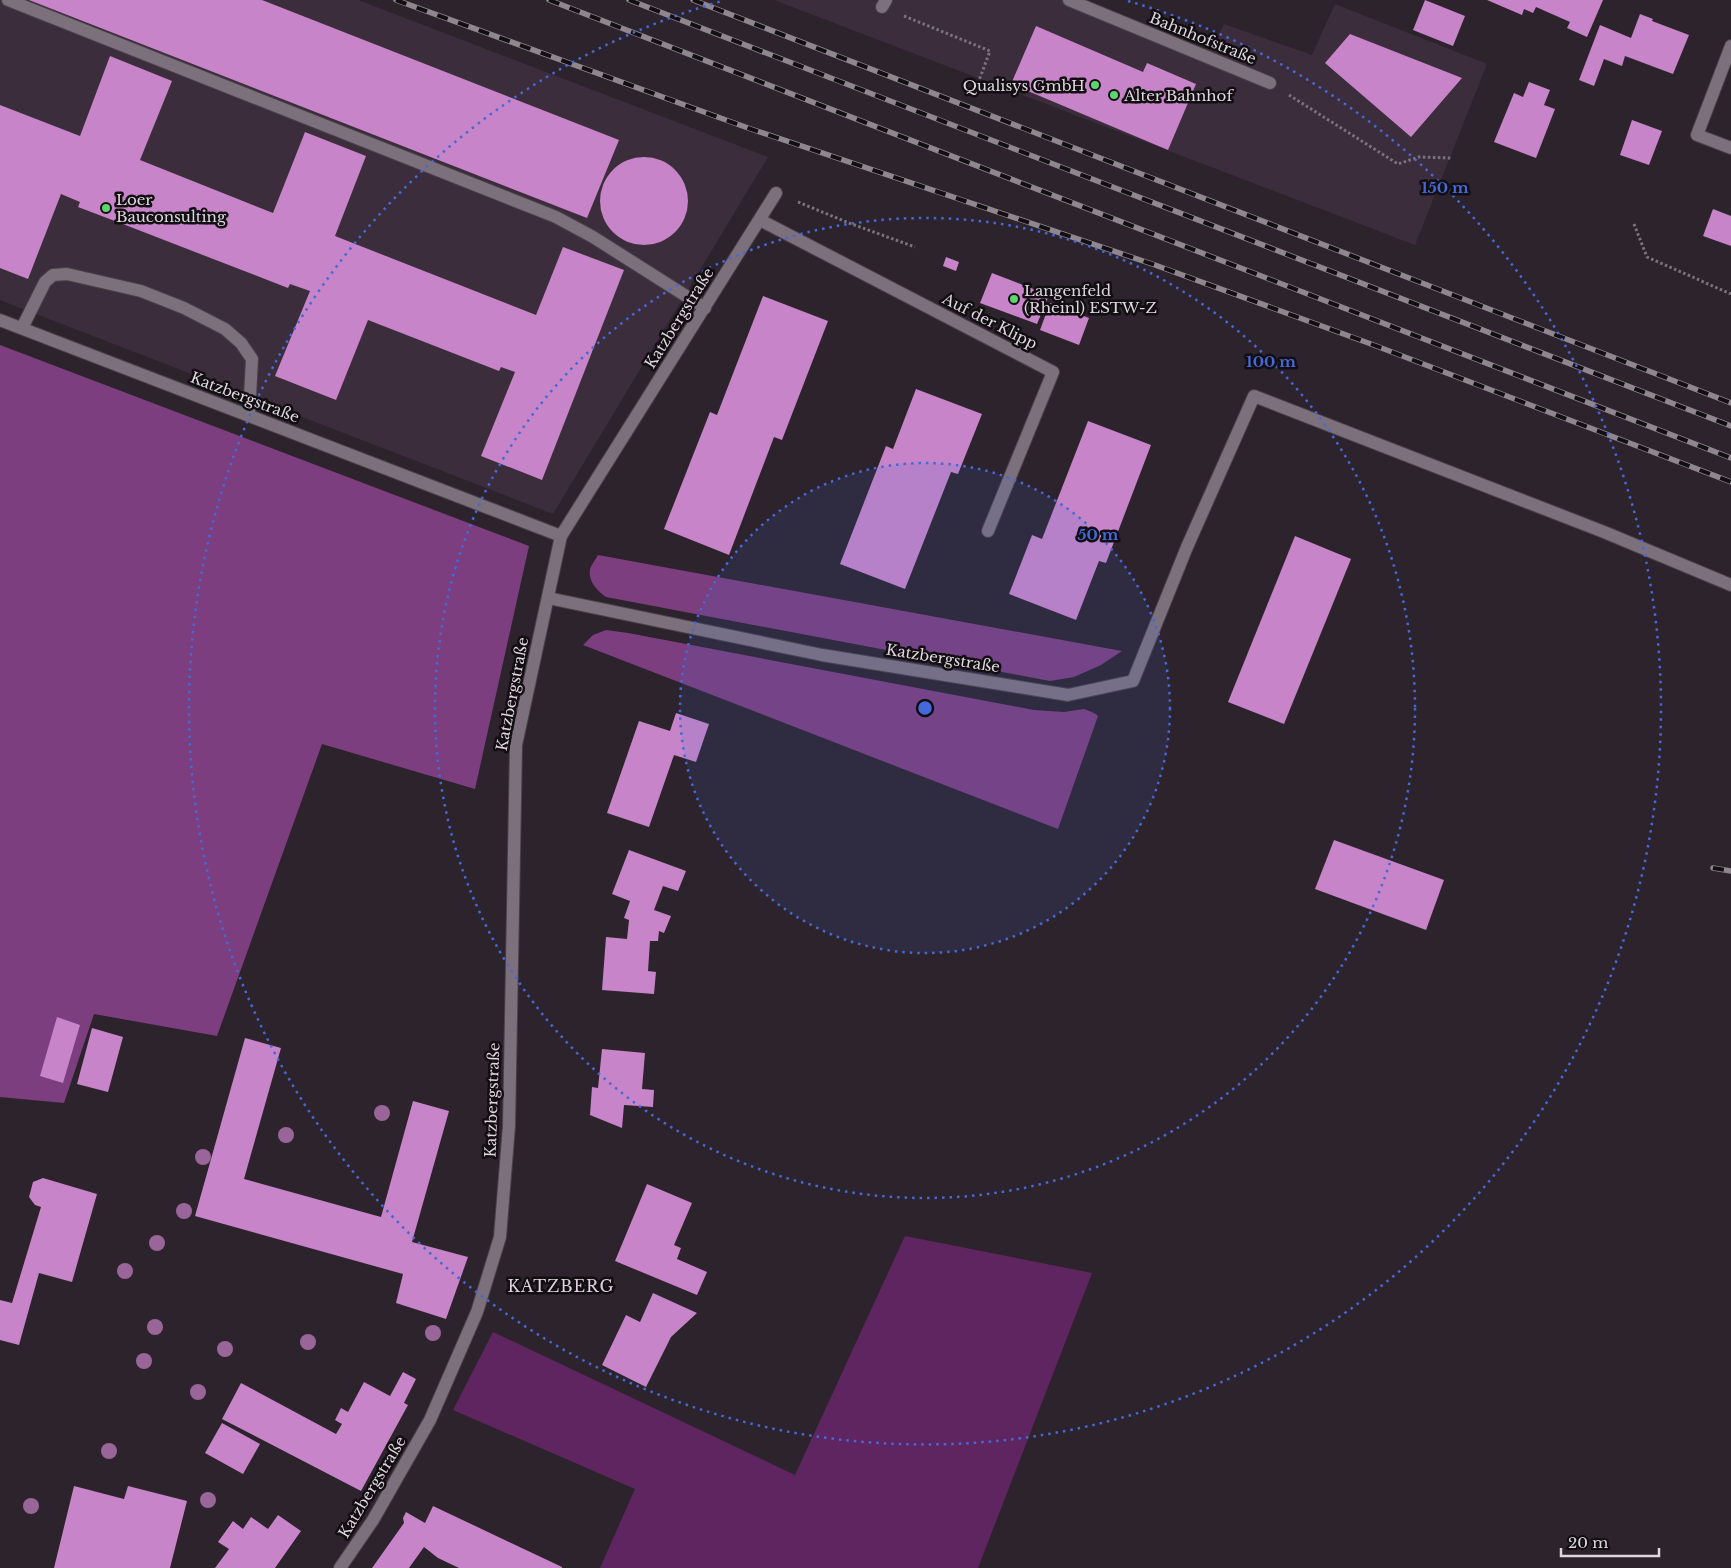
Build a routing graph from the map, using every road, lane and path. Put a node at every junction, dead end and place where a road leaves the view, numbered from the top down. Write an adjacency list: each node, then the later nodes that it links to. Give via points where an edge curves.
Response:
1 (8, 0): 14 (street, via 556,217)
2 (1069, 0): 6 (street, Bahnhofstraße)
3 (905, 16): 5 (path, via 990,51)
4 (1731, 46): 7 (street, via 1697,135)
5 (978, 83)
6 (1270, 83): 8 (path, via 1398,164 1419,156)
7 (1731, 148)
8 (1451, 158)
9 (776, 193): 10 (street, Katzbergstraße); 12 (path)
10 (760, 220): 14 (street, Katzbergstraße); 18 (street, Auf der Klipp, via 1053,372)
11 (1634, 224): 13 (path, via 1647,257)
12 (915, 247)
13 (1731, 294)
14 (704, 308): 19 (street, Katzbergstraße)
15 (0, 320): 16 (street, Katzbergstraße)
16 (22, 328): 17 (street, Katzbergstraße); 17 (street, via 45,282 53,275 67,274 141,291 225,329 241,343 252,359)
17 (248, 415): 19 (street, Katzbergstraße)
18 (988, 531)
19 (562, 536): 21 (street, Katzbergstraße)
20 (1731, 585): 21 (street, Katzbergstraße, via 1254,396 1187,547 1133,681 1068,695 822,655)
21 (548, 598): 22 (street, Katzbergstraße, via 516,745 509,1126 500,1237 477,1312 430,1420 373,1520)
22 (340, 1568)

